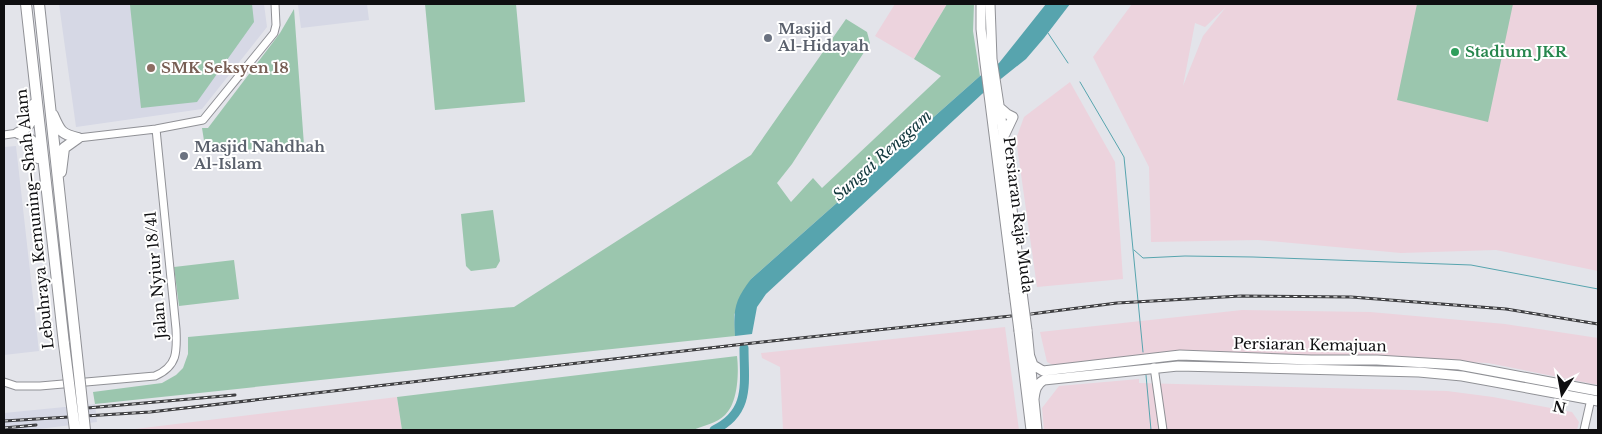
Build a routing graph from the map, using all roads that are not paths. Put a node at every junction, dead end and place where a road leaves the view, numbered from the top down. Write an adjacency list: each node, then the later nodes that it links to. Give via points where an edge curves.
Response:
1 (26, 4): 7 (highway, Lebuhraya Kemuning–Shah Alam)
2 (39, 4): 9 (highway, Lebuhraya Kemuning–Shah Alam)
3 (275, 4): 10 (street, via 274,33 207,117)
4 (982, 4): 6 (main road, Persiaran Raja Muda, via 981,29)
5 (990, 4): 6 (main road, Persiaran Raja Muda)
6 (989, 61): 8 (main road, Persiaran Raja Muda)
7 (36, 84): 11 (highway, via 34,114 26,130); 14 (highway, Lebuhraya Kemuning–Shah Alam)
8 (992, 90): 16 (main road, Persiaran Raja Muda); 16 (main road, Persiaran Raja Muda, via 999,107 1004,137)
9 (50, 108): 13 (highway, via 60,131); 15 (highway, Lebuhraya Kemuning–Shah Alam)
10 (156, 129): 13 (street); 22 (street, Jalan Nyiur 18/41, via 176,330 175,358 156,376 40,386 16,386)
11 (18, 133): 12 (street); 14 (highway, via 36,144 42,180)
12 (4, 135)
13 (78, 138): 15 (highway, via 64,148)
14 (48, 192): 26 (highway, Lebuhraya Kemuning–Shah Alam, bridge)
15 (60, 204): 27 (highway, Lebuhraya Kemuning–Shah Alam, bridge)
16 (1018, 292): 17 (main road, Persiaran Raja Muda, bridge)
17 (1023, 331): 18 (main road, Persiaran Raja Muda); 28 (main road, Persiaran Raja Muda)
18 (1029, 354): 19 (main road, Persiaran Kemajuan, via 1033,365 1043,371 1180,355); 24 (main road, Persiaran Raja Muda)
19 (1377, 360): 21 (main road); 23 (main road, Persiaran Kemajuan, via 1459,366)
20 (1154, 367): 21 (main road, Persiaran Kemajuan); 24 (main road, Persiaran Kemajuan, via 1044,380 1036,387); 30 (street)
21 (1377, 371): 25 (main road, Persiaran Kemajuan, via 1462,376)
22 (4, 382)
23 (1598, 391)
24 (1034, 399): 29 (main road, Persiaran Raja Muda)
25 (1595, 400): 31 (street)
26 (75, 430)
27 (85, 430)
28 (1031, 430)
29 (1037, 430)
30 (1163, 430)
31 (1584, 430)

